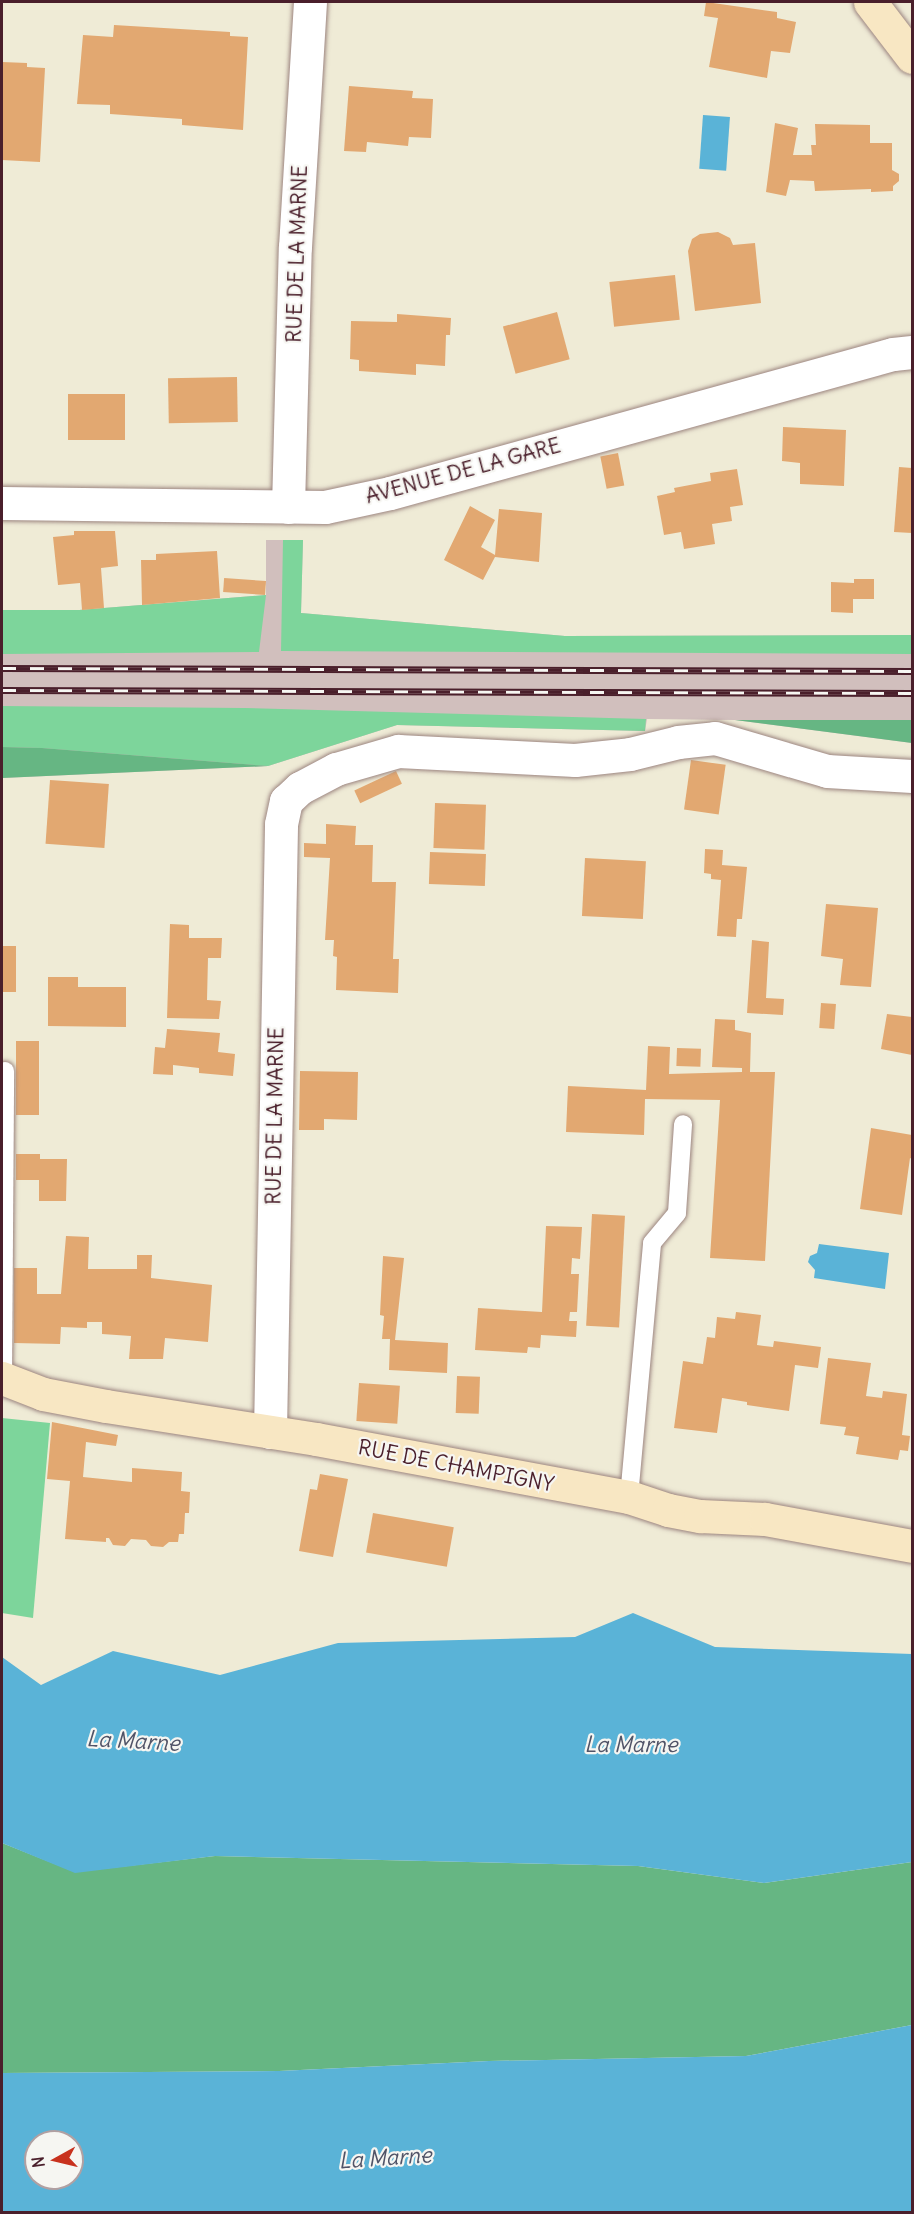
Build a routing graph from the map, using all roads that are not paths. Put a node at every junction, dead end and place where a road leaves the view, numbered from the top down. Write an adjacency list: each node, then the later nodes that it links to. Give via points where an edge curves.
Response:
1 (310, 2): 6 (street, RUE DE LA MARNE, via 295,247)
2 (870, 2): 3 (street)
3 (912, 57)
4 (912, 352): 6 (street, AVENUE DE LA GARE, via 390,493 325,507)
5 (2, 503): 6 (street, AVENUE DE LA GARE)
6 (288, 507)
7 (912, 776): 11 (street, RUE DE LA MARNE, via 827,771 715,738 575,760 398,751 336,769 300,788 286,801 281,824)
8 (5, 1071): 10 (lane)
9 (683, 1124): 12 (lane, via 677,1213 652,1243)
10 (2, 1378): 11 (street, RUE DE CHAMPIGNY, via 43,1394)
11 (270, 1432): 12 (street, RUE DE CHAMPIGNY)
12 (629, 1497): 13 (street, RUE DE CHAMPIGNY, via 700,1516 765,1519)
13 (912, 1544)

